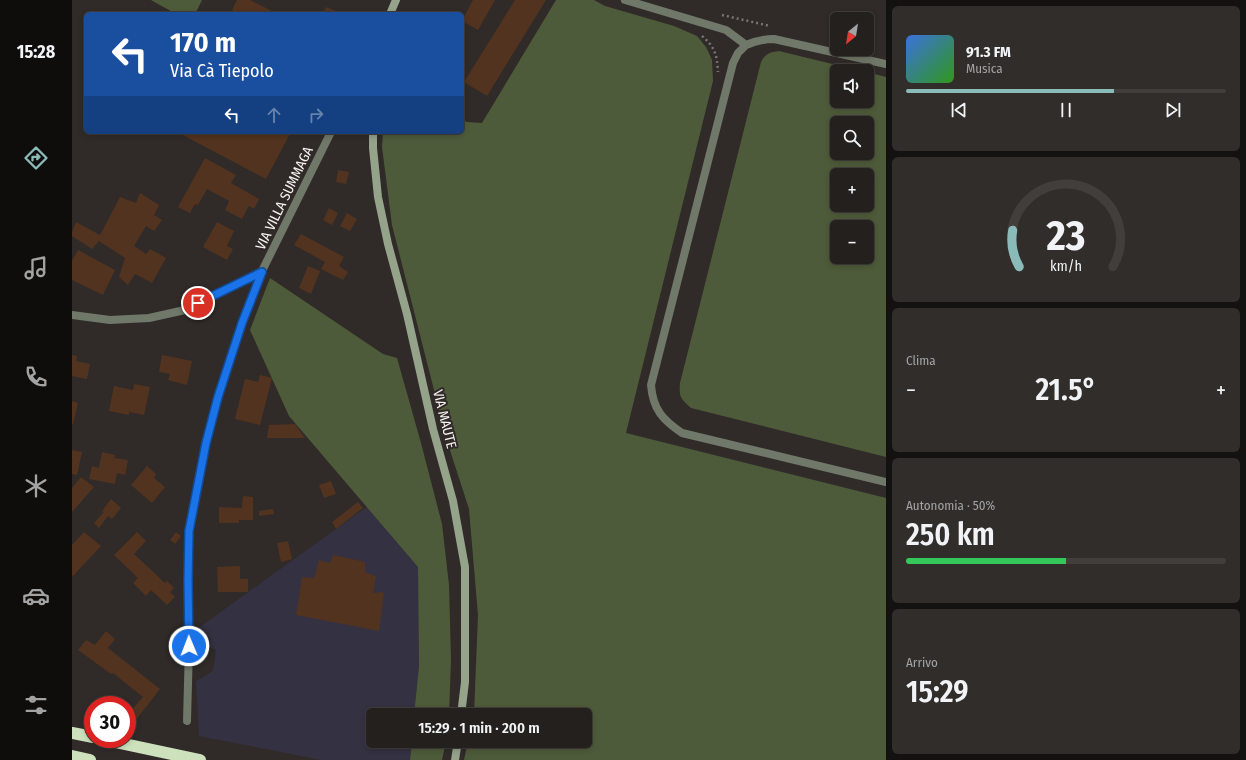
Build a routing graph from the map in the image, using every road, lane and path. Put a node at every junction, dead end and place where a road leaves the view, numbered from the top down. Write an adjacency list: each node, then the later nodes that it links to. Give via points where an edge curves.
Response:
1 (396, 0): 3 (street)
2 (626, 0): 5 (street)
3 (391, 12)
4 (716, 14): 6 (path)
5 (698, 22): 7 (street, via 726,30); 9 (path, via 696,30 716,53)
6 (776, 28)
7 (746, 45): 8 (street, via 774,38); 14 (street, via 733,63 651,386 652,398 665,420 682,433)
8 (886, 64)
9 (718, 77)
10 (330, 134): 12 (street, VIA VILLA SUMMAGA)
11 (373, 134): 15 (street, VIA MAUTE, via 378,197 433,429 453,501 465,567)
12 (262, 272): 13 (street, via 185,310 149,318 110,320); 16 (street, VIA VILLA SUMMAGA, via 218,397 189,531)
13 (72, 315)
14 (886, 482)
15 (463, 708)
16 (187, 721)
17 (72, 733): 18 (highway)
18 (84, 735)
19 (136, 746): 23 (highway)
20 (457, 748): 24 (street)
21 (72, 756): 22 (highway)
22 (90, 760)
23 (200, 760)
24 (455, 760)

